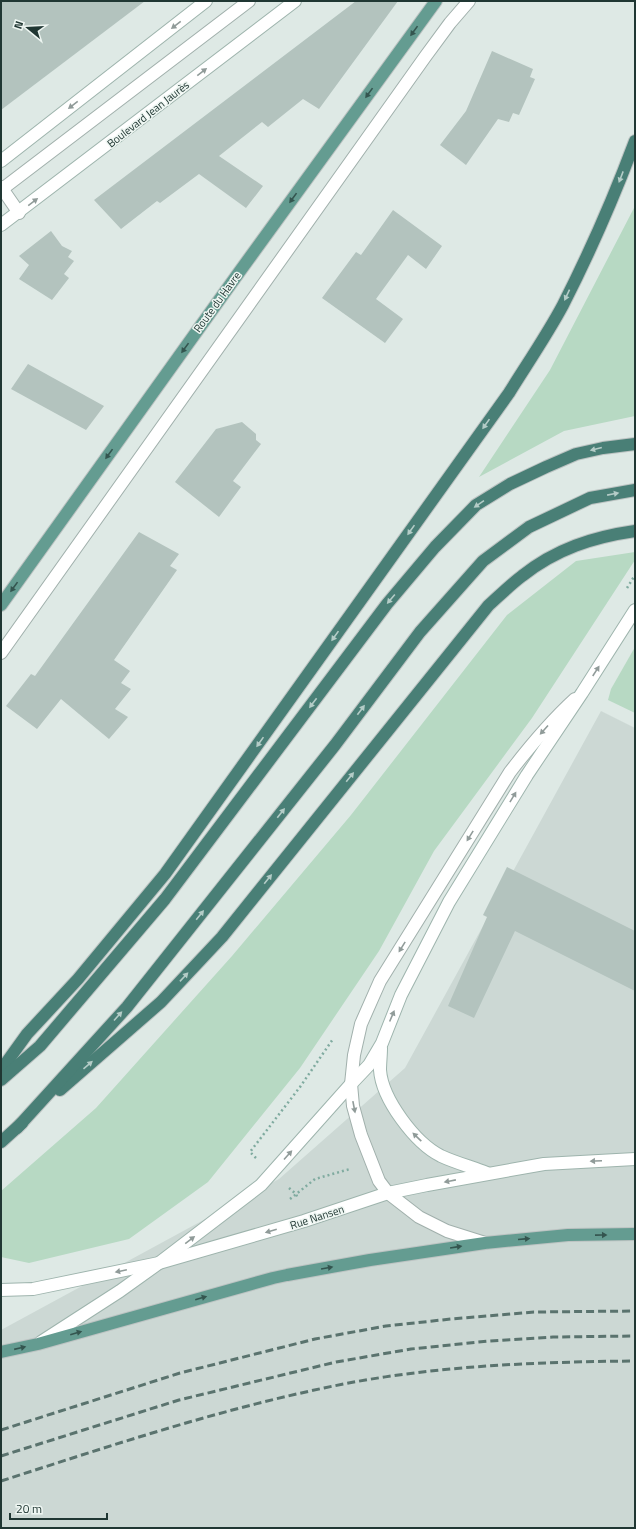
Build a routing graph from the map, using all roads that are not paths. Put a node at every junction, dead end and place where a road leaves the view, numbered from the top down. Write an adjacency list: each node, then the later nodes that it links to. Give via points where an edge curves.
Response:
1 (206, 1): 7 (main road, one-way to 7)
2 (249, 1): 8 (main road)
3 (295, 1): 9 (main road, Boulevard Jean Jaurès, one-way to 3)
4 (436, 1): 14 (main road, Route du Havre, one-way to 14)
5 (469, 1): 16 (main road, via 424,56)
6 (635, 141): 19 (highway, one-way to 19, via 612,201 563,305 509,393 165,874 78,979 27,1034)
7 (1, 161)
8 (1, 189): 9 (main road)
9 (19, 213): 10 (main road, Boulevard Jean Jaurès)
10 (1, 225)
11 (635, 444): 20 (highway, one-way to 20, via 576,454 510,484 476,505 387,604 165,899 40,1046)
12 (635, 490): 22 (highway, one-way to 12, via 127,1007 335,745 420,632 482,561 529,527 590,498)
13 (635, 531): 22 (highway, one-way to 13, via 161,1002 222,937 488,606 522,575 555,555 578,544)
14 (1, 605)
15 (635, 610): 17 (main road, one-way to 15)
16 (1, 653)
17 (582, 693): 18 (main road, one-way to 17, via 401,995 449,902 527,775); 21 (main road, one-way to 21, via 535,740 510,772 380,981 361,1024)
18 (382, 1043): 21 (main road, via 369,1065); 25 (main road, one-way to 18, via 440,1155 417,1138 387,1095 380,1071)
19 (1, 1070)
20 (1, 1080)
21 (351, 1084): 26 (main road, one-way to 26, via 353,1106 371,1163); 29 (main road, one-way to 21, via 261,1185)
22 (17, 1128): 23 (highway)
23 (1, 1142)
24 (635, 1160): 25 (main road, Rue Nansen, one-way to 25, via 544,1164)
25 (489, 1173): 26 (main road, Rue Nansen, one-way to 26)
26 (388, 1193): 28 (main road, via 419,1217 447,1231); 29 (main road, Rue Nansen, one-way to 29, via 304,1222)
27 (635, 1234): 28 (main road, one-way to 27, via 568,1235)
28 (485, 1243): 31 (main road, one-way to 28, via 272,1278)
29 (159, 1263): 30 (main road, Rue Nansen, one-way to 30, via 33,1289); 31 (main road)
30 (1, 1290)
31 (38, 1344): 32 (main road, one-way to 31)
32 (1, 1352)

